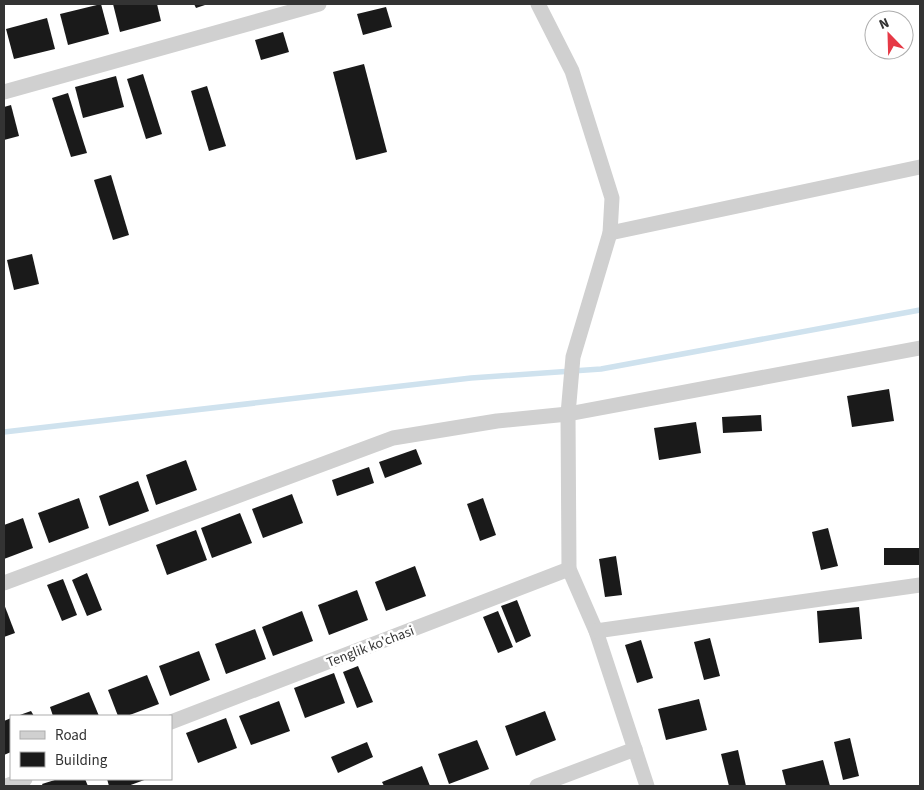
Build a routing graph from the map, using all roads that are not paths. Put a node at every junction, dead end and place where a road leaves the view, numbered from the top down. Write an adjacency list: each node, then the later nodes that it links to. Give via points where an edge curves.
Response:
1 (319, 4): 3 (street)
2 (538, 4): 5 (street, via 572,71 612,198)
3 (4, 92)
4 (920, 167): 5 (street)
5 (610, 233): 7 (street, via 573,357)
6 (920, 348): 7 (street)
7 (568, 414): 8 (street); 9 (street, via 497,421 393,438)
8 (569, 569): 11 (street); 12 (street, Tenglik ko'chasi)
9 (4, 583)
10 (920, 585): 11 (street)
11 (596, 631): 13 (street)
12 (172, 722)
13 (635, 749): 16 (street); 17 (street)
14 (22, 780): 15 (street)
15 (6, 786)
16 (537, 786)
17 (647, 786)

